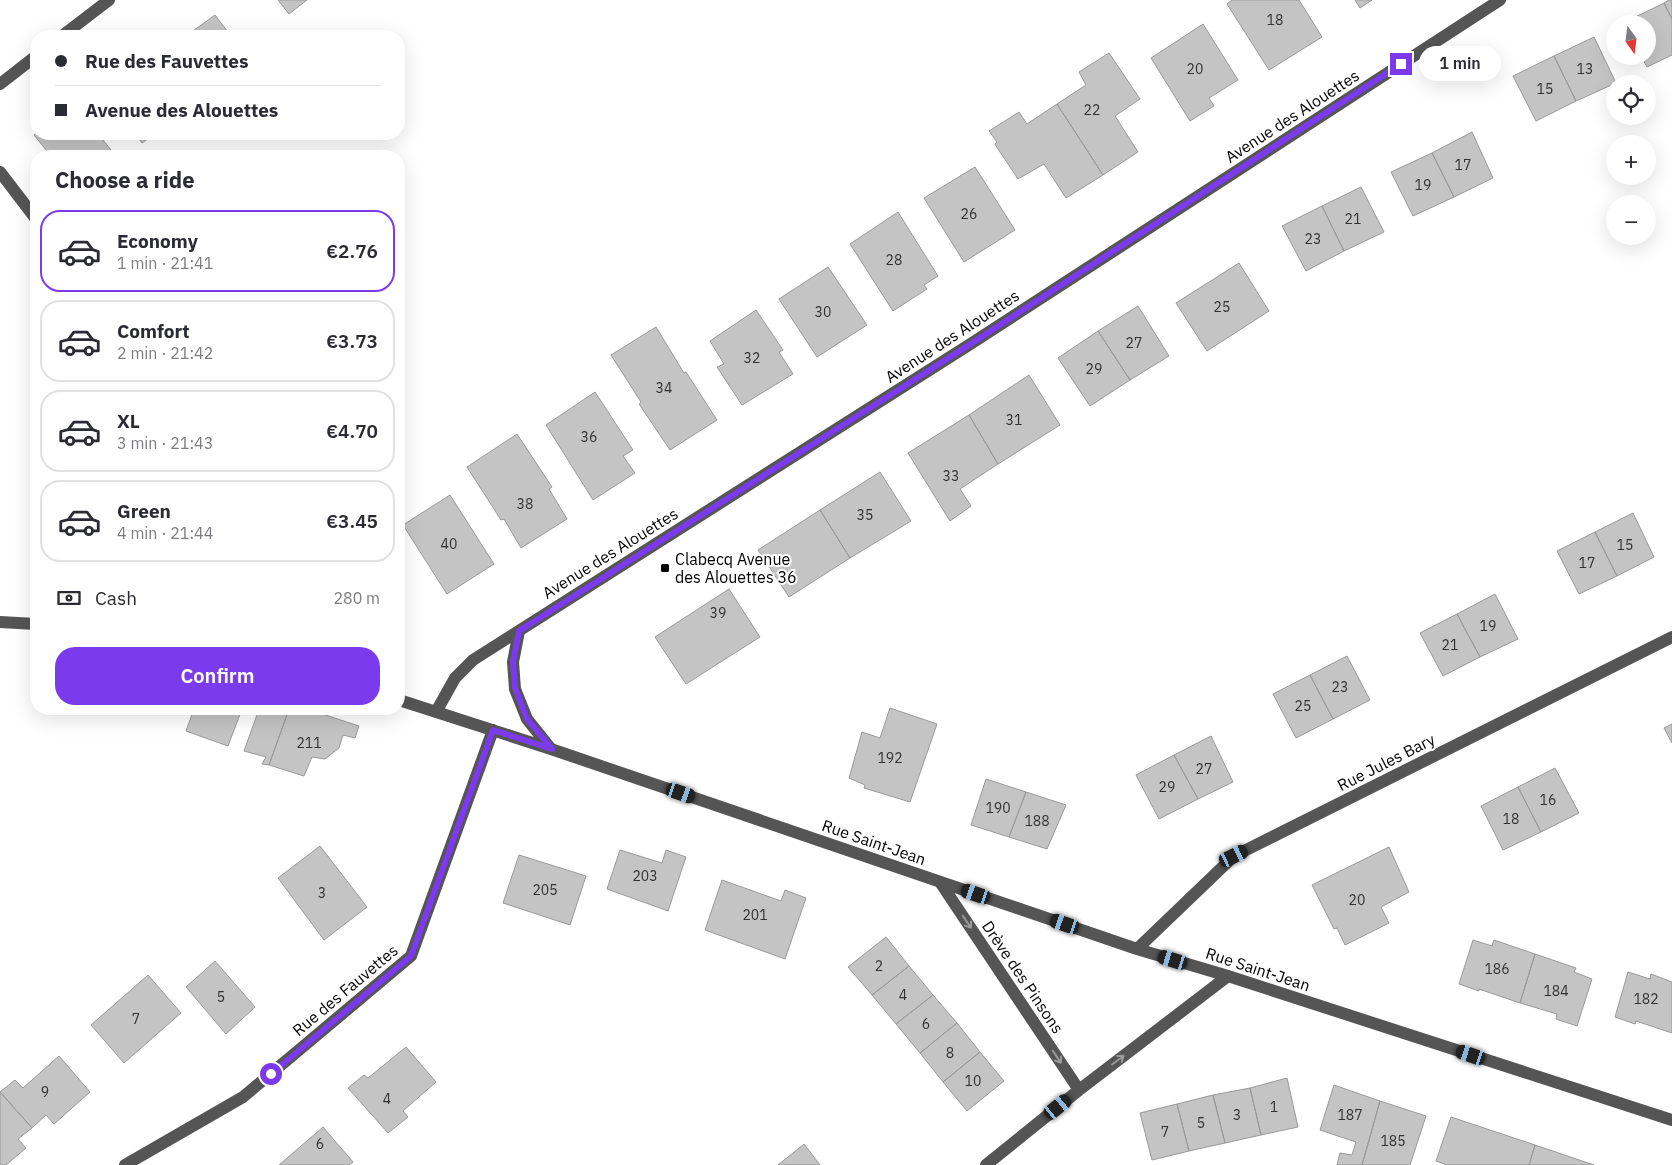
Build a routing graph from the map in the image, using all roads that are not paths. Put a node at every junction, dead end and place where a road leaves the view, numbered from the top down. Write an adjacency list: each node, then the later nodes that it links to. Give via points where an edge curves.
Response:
1 (108, 0): 3 (street)
2 (1500, 0): 10 (street, Avenue des Alouettes)
3 (70, 30)
4 (30, 61): 5 (street)
5 (0, 84)
6 (0, 172): 7 (street)
7 (30, 211)
8 (30, 621): 9 (street)
9 (0, 622)
10 (519, 631): 13 (street, Avenue des Alouettes, via 473,660 455,678); 15 (street, via 513,662 515,688 527,719)
11 (1672, 637): 17 (street, Rue Jules Bary, via 1234,856)
12 (405, 702): 13 (street, Rue Saint-Jean)
13 (436, 712): 14 (street, Rue Saint-Jean)
14 (493, 730): 15 (street, Rue Saint-Jean); 21 (street, Rue des Fauvettes, via 411,956 243,1097)
15 (552, 749): 16 (street, Rue Saint-Jean)
16 (940, 882): 17 (street, Rue Saint-Jean); 19 (street, Drève des Pinsons, one-way to 19)
17 (1137, 949): 18 (street, Rue Saint-Jean)
18 (1228, 976): 19 (street, one-way to 18); 20 (street, Rue Saint-Jean)
19 (1079, 1090): 22 (street)
20 (1672, 1120)
21 (125, 1165)
22 (986, 1165)

